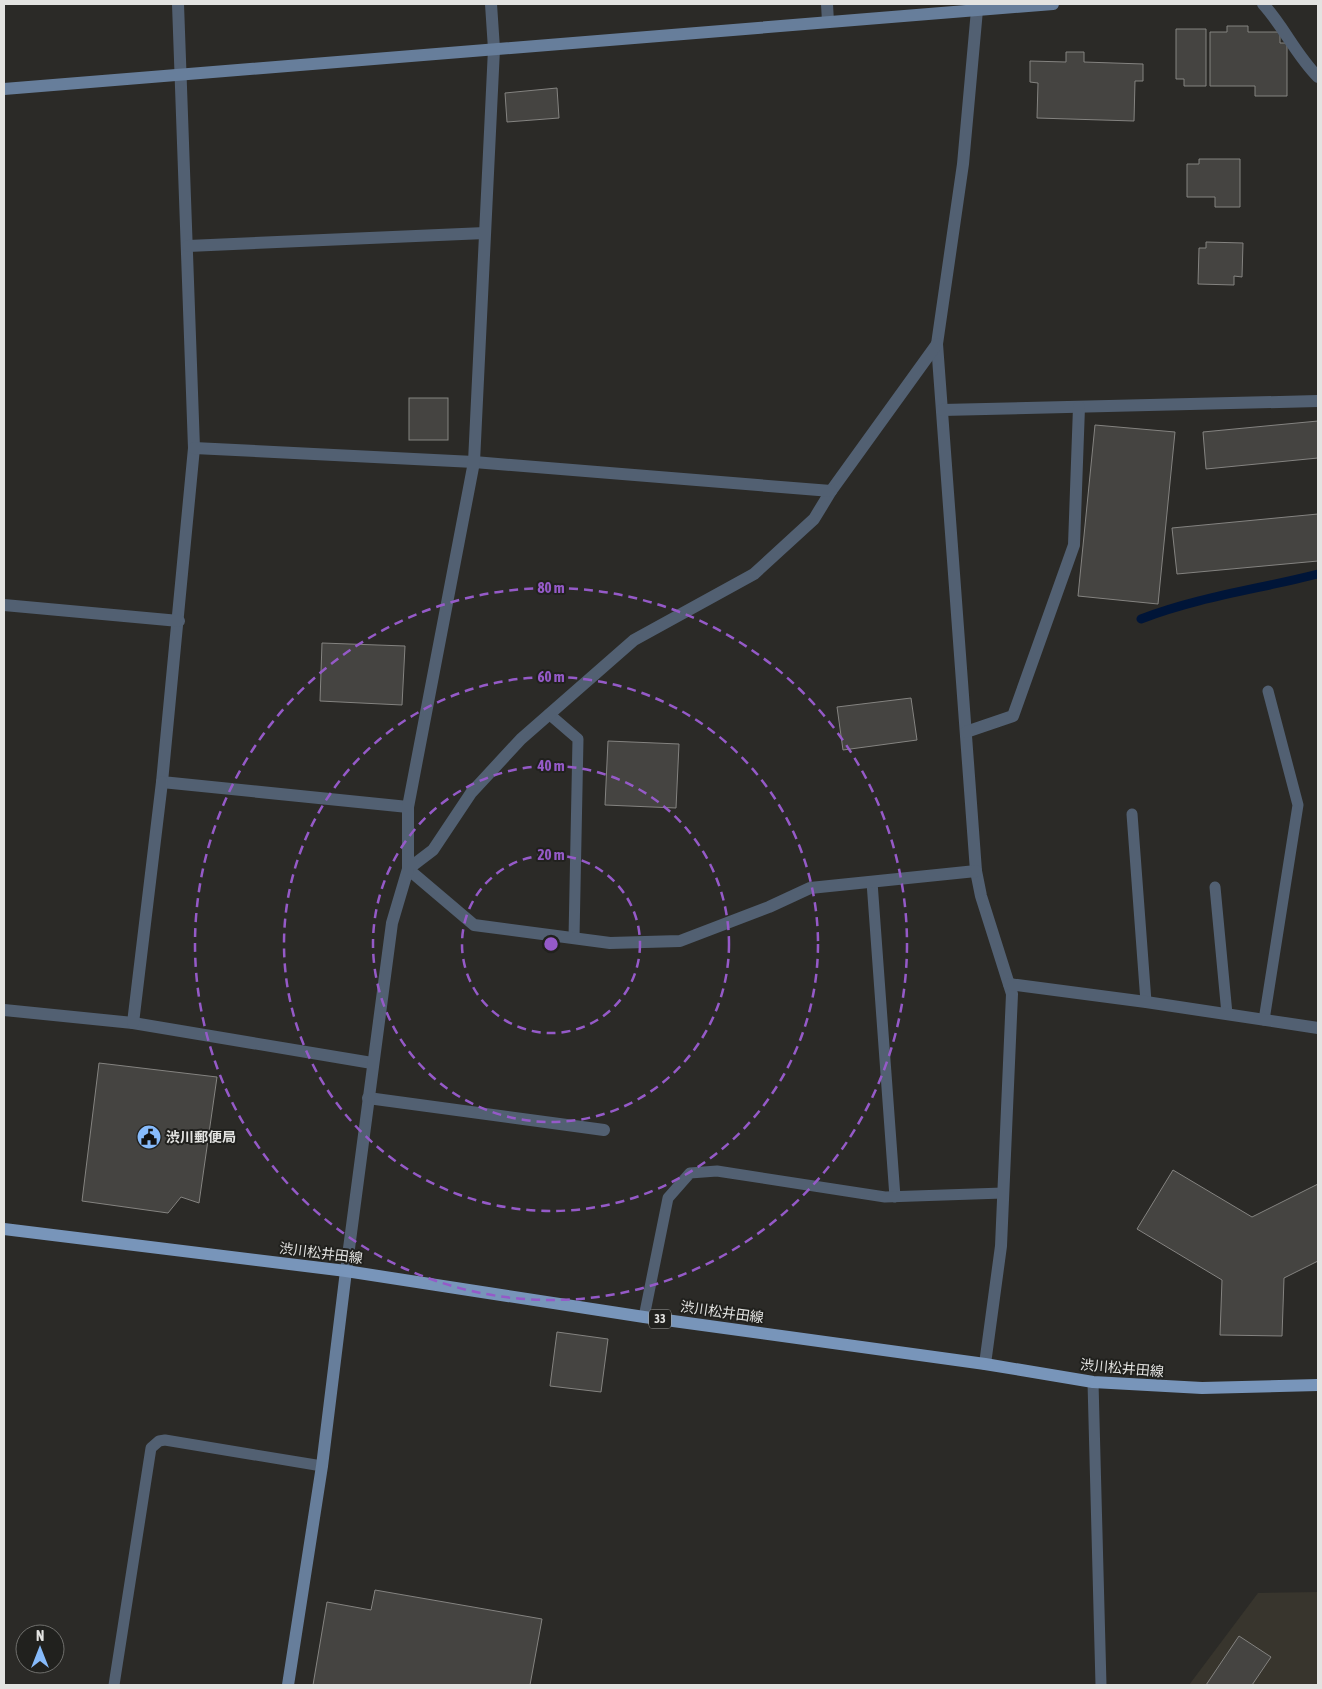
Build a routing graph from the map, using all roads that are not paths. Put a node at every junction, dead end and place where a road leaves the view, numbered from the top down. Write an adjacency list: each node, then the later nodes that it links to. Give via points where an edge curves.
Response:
1 (178, 4): 9 (street)
2 (491, 4): 8 (street)
3 (827, 4): 7 (street)
4 (1053, 4): 6 (street)
5 (1263, 4): 10 (street, via 1281,24 1303,62)
6 (978, 10): 7 (street); 14 (street, via 963,164)
7 (828, 22): 8 (street)
8 (494, 50): 9 (street); 12 (street)
9 (180, 75): 11 (street); 13 (street)
10 (1318, 76)
11 (4, 89)
12 (485, 233): 13 (street); 19 (street)
13 (188, 246): 18 (street)
14 (937, 344): 17 (street); 20 (street)
15 (1318, 401): 16 (street)
16 (1079, 407): 17 (street); 25 (street, via 1074,545 1012,716)
17 (942, 410): 25 (street)
18 (194, 448): 19 (street); 22 (street)
19 (474, 462): 20 (street); 27 (street)
20 (831, 491): 24 (street, via 814,519 754,574 634,640)
21 (4, 605): 22 (street)
22 (179, 621): 26 (street)
23 (1268, 691): 38 (lane, via 1298,805)
24 (549, 714): 29 (street, via 471,793 434,850); 33 (lane, via 578,739)
25 (966, 732): 30 (street)
26 (162, 782): 27 (street); 39 (street)
27 (408, 807): 29 (street)
28 (1132, 814): 35 (lane)
29 (408, 869): 33 (street, via 474,925); 41 (street, via 392,923)
30 (976, 871): 31 (street); 34 (street)
31 (872, 882): 33 (street, via 810,888 680,941 610,943); 45 (lane)
32 (1215, 887): 37 (lane)
33 (574, 938)
34 (1009, 984): 35 (street); 44 (street, via 1012,994)
35 (1146, 1002): 37 (street)
36 (4, 1010): 39 (street)
37 (1227, 1014): 38 (street)
38 (1264, 1020): 40 (street)
39 (133, 1023): 41 (street)
40 (1318, 1028)
41 (372, 1063): 42 (street)
42 (368, 1098): 43 (street); 47 (street)
43 (604, 1130)
44 (1003, 1193): 45 (lane); 49 (street, via 1001,1246)
45 (895, 1196): 48 (lane, via 717,1171 690,1173 668,1198)
46 (4, 1229): 47 (main road, 渋川松井田線 / 33)
47 (346, 1271): 48 (main road, 渋川松井田線 / 33); 52 (street)
48 (644, 1316): 49 (main road, 渋川松井田線 / 33)
49 (985, 1364): 50 (main road, 渋川松井田線 / 33)
50 (1093, 1382): 51 (main road, 渋川松井田線 / 33, via 1202,1388); 55 (lane)
51 (1318, 1385)
52 (322, 1466): 53 (lane, via 165,1440 150,1448); 54 (street)
53 (114, 1685)
54 (288, 1685)
55 (1101, 1685)

